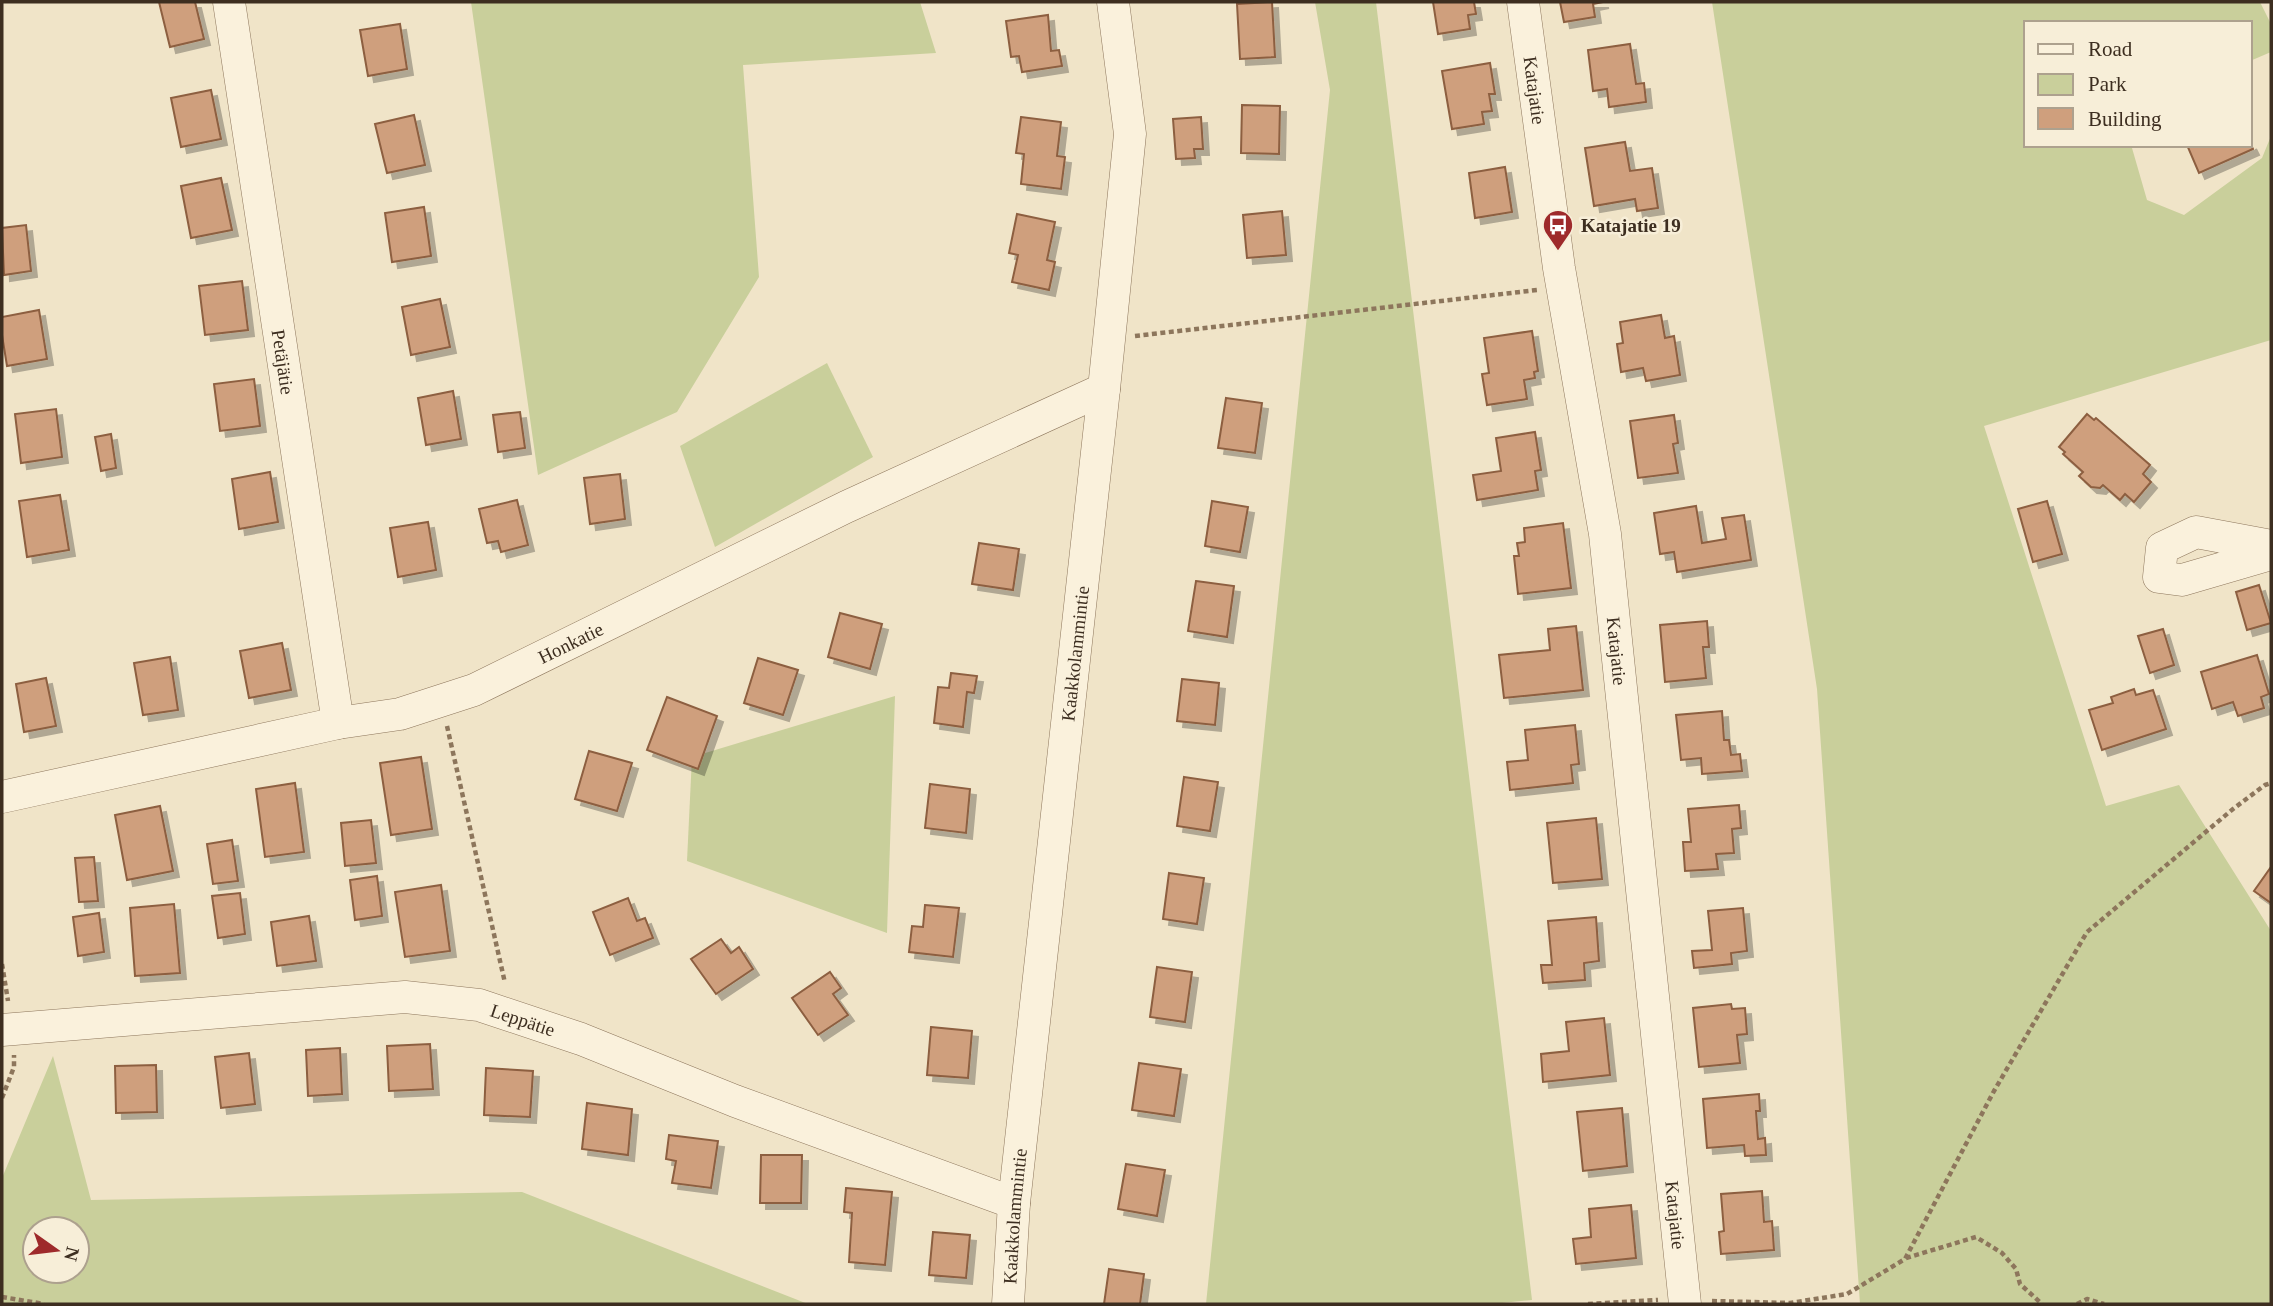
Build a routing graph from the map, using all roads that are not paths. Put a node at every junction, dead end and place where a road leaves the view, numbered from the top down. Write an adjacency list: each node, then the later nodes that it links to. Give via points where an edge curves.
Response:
1 (229, 2): 7 (street, Petäjätie)
2 (1113, 2): 4 (street, Kaakkolammintie, via 1130,134)
3 (1522, 2): 11 (street, Katajatie, via 1562,287 1605,534)
4 (1104, 389): 7 (street, Honkatie, via 846,507 474,690 400,714); 10 (street, Kaakkolammintie)
5 (2271, 546): 6 (street, via 2196,531 2162,548 2159,577 2182,580)
6 (2271, 554)
7 (338, 723): 8 (street, Honkatie)
8 (2, 797)
9 (2, 1030): 10 (street, Leppätie, via 405,997 479,1005)
10 (1014, 1203): 12 (street, Kaakkolammintie)
11 (1685, 1301)
12 (1008, 1304)

